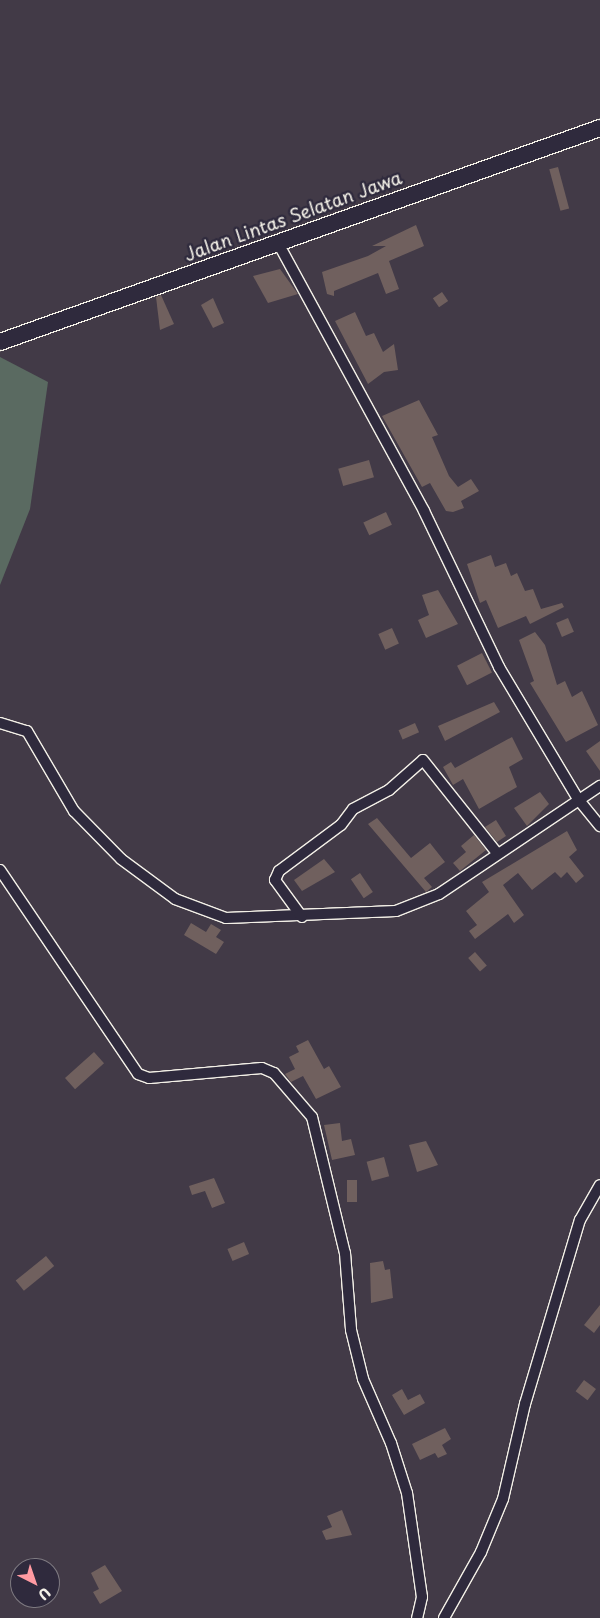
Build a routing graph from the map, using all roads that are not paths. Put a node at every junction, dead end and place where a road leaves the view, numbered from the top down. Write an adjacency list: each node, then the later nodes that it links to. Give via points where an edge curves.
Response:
1 (600, 128): 2 (highway, Jalan Lintas Selatan Jawa)
2 (278, 243): 3 (highway, Jalan Lintas Selatan Jawa); 6 (street, via 424,511 499,667)
3 (0, 342)
4 (0, 723): 10 (street, via 26,731 74,811 163,892 226,918)
5 (600, 786): 6 (street)
6 (578, 799): 7 (street); 8 (street)
7 (600, 826)
8 (497, 853): 10 (street, via 439,894 396,911); 10 (street, via 423,760 389,790 353,809 341,825 278,871 275,880)
9 (0, 870): 12 (street, via 138,1074 149,1078 262,1068 274,1073 312,1117 345,1253 351,1330 363,1379 391,1443 407,1493 422,1597)
10 (302, 917)
11 (600, 1185): 13 (street, via 580,1220 525,1404 503,1499 481,1552)
12 (417, 1618)
13 (444, 1618)

